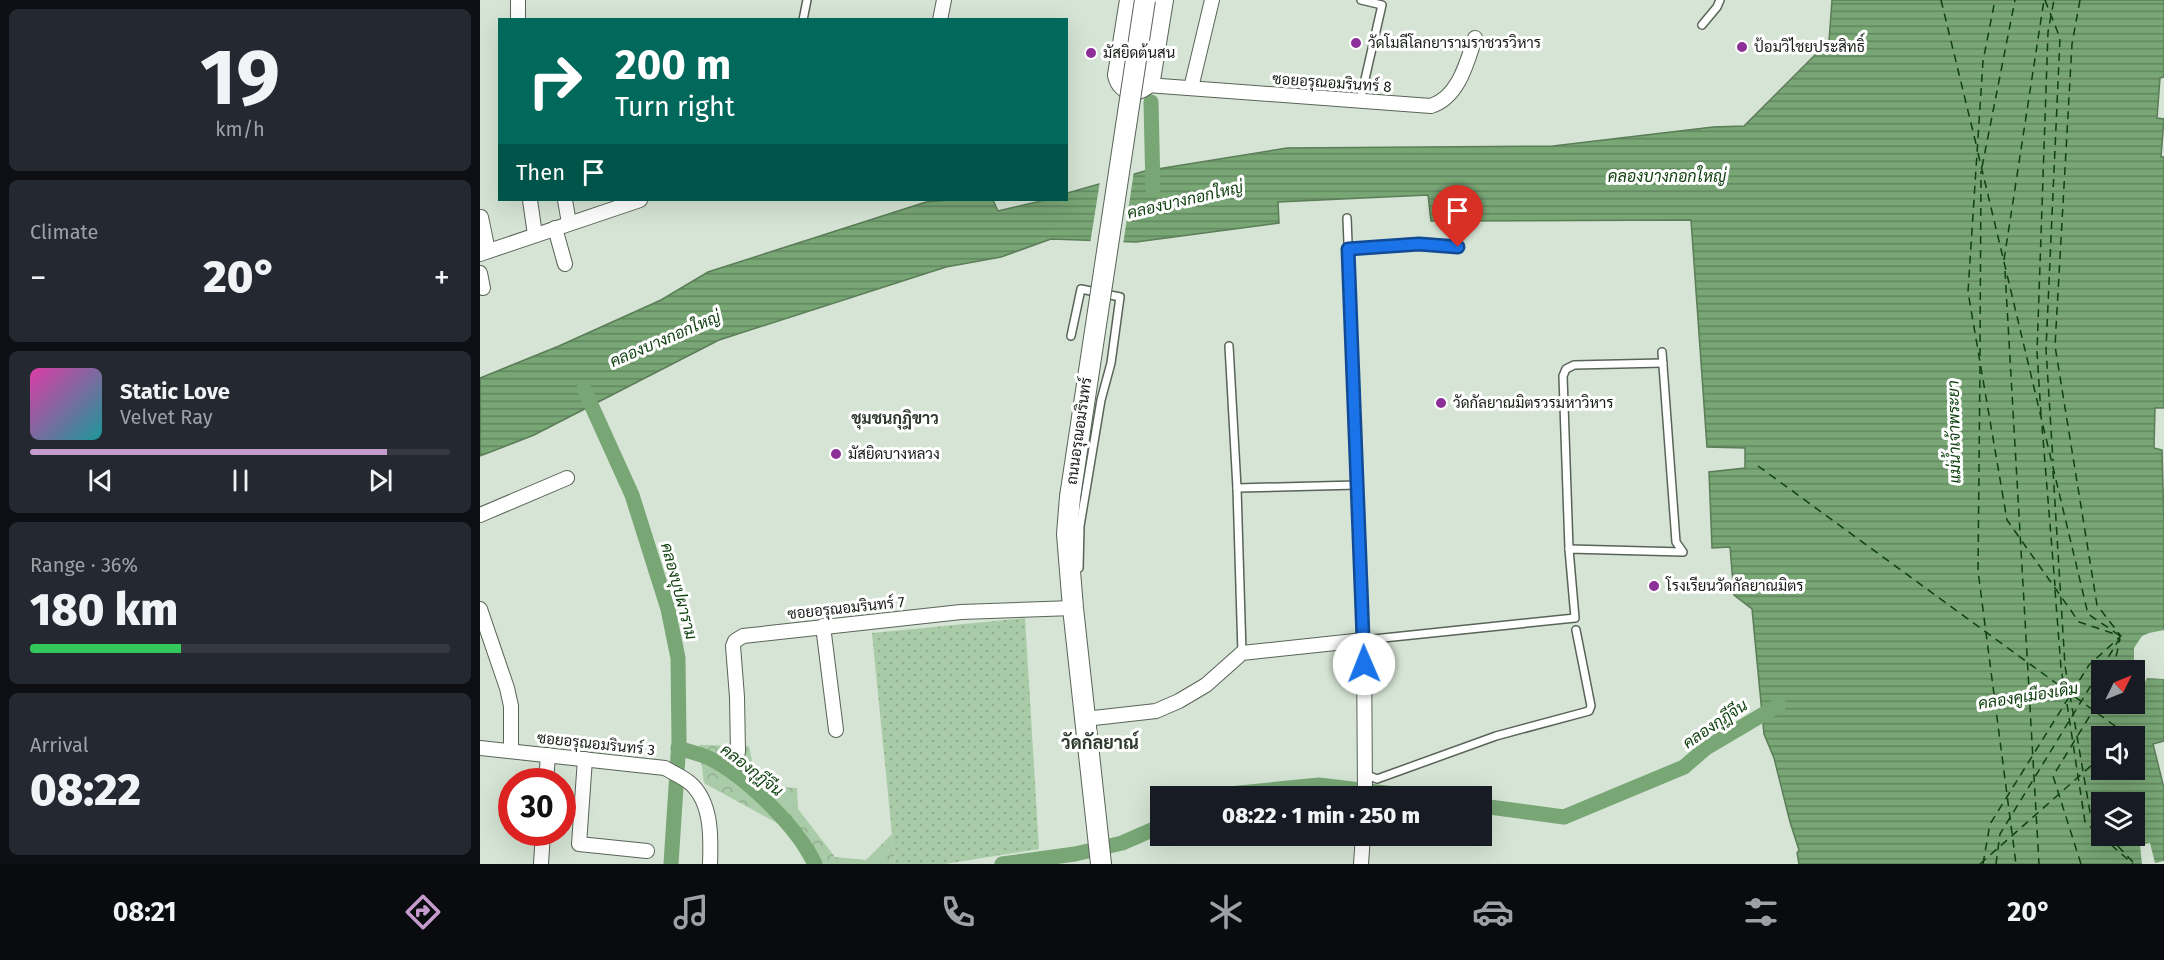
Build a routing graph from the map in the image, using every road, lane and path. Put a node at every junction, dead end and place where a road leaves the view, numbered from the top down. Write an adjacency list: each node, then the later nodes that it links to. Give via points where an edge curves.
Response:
1 (807, 0): 11 (lane)
2 (944, 0): 12 (street)
3 (1130, 0): 15 (main road, via 1118,75 1120,83 1132,91)
4 (1146, 0): 40 (main road, ถนนอรุณอมรินทร์, bridge, via 1070,497 1067,534)
5 (1163, 0): 15 (main road)
6 (1212, 0): 16 (street)
7 (1361, 0): 17 (lane, via 1382,5)
8 (1720, 0): 13 (lane)
9 (518, 1): 10 (street)
10 (518, 18)
11 (803, 18)
12 (940, 18)
13 (1702, 25)
14 (1475, 38): 17 (street, ซอยอรุณอมรินทร์ 8, via 1464,73 1438,103 1431,106)
15 (1147, 85): 16 (street, ซอยอรุณอมรินทร์ 8)
16 (1191, 88): 17 (street, ซอยอรุณอมรินทร์ 8)
17 (1360, 102)
18 (530, 201): 24 (street)
19 (566, 201): 23 (street)
20 (637, 201): 23 (street)
21 (481, 217): 27 (street)
22 (1347, 219): 26 (lane)
23 (562, 226): 24 (street); 28 (street)
24 (535, 235): 27 (street)
25 (1458, 247): 26 (lane, via 1419,244)
26 (1348, 249): 36 (lane)
27 (484, 252)
28 (565, 264)
29 (480, 273): 30 (street)
30 (483, 288)
31 (1071, 336): 44 (lane, via 1081,289 1120,297 1080,526)
32 (1229, 346): 37 (lane)
33 (1662, 352): 34 (lane)
34 (1663, 363): 39 (lane, via 1574,365 1566,369 1563,376); 39 (lane, via 1676,542 1683,552)
35 (567, 478): 38 (street)
36 (1357, 485): 37 (lane); 45 (lane)
37 (1237, 488): 46 (lane)
38 (480, 514)
39 (1569, 549): 45 (lane, via 1575,618)
40 (1073, 608): 42 (street, ซอยอรุณอมรินทร์ 7, via 961,612); 44 (main road, ถนนอรุณอมรินทร์)
41 (480, 609): 50 (street, via 511,706)
42 (823, 626): 48 (street); 51 (street, ซอยอรุณอมรินทร์ 7, via 743,636 735,641)
43 (1576, 630): 55 (lane, via 1591,705 1585,713 1496,736 1377,779)
44 (1076, 634): 47 (main road, ถนนอรุณอมรินทร์)
45 (1364, 640): 46 (street); 55 (street)
46 (1242, 653): 47 (street, via 1206,685 1156,711)
47 (1085, 719): 60 (main road, ถนนอรุณอมรินทร์)
48 (836, 730)
49 (480, 747): 50 (street, ซอยอรุณอมรินทร์ 3)
50 (511, 751): 52 (street, ซอยอรุณอมรินทร์ 3)
51 (738, 752)
52 (548, 755): 53 (street, ซอยอรุณอมรินทร์ 3); 54 (street)
53 (585, 759): 59 (street, via 579,844); 62 (street, ซอยอรุณอมรินทร์ 3, via 665,768 691,784 707,812)
54 (547, 768)
55 (1365, 776): 56 (street)
56 (1365, 786)
57 (542, 846): 61 (street)
58 (1362, 846): 63 (street)
59 (647, 850)
60 (1100, 854)
61 (541, 864)
62 (710, 864)
63 (1361, 864)

